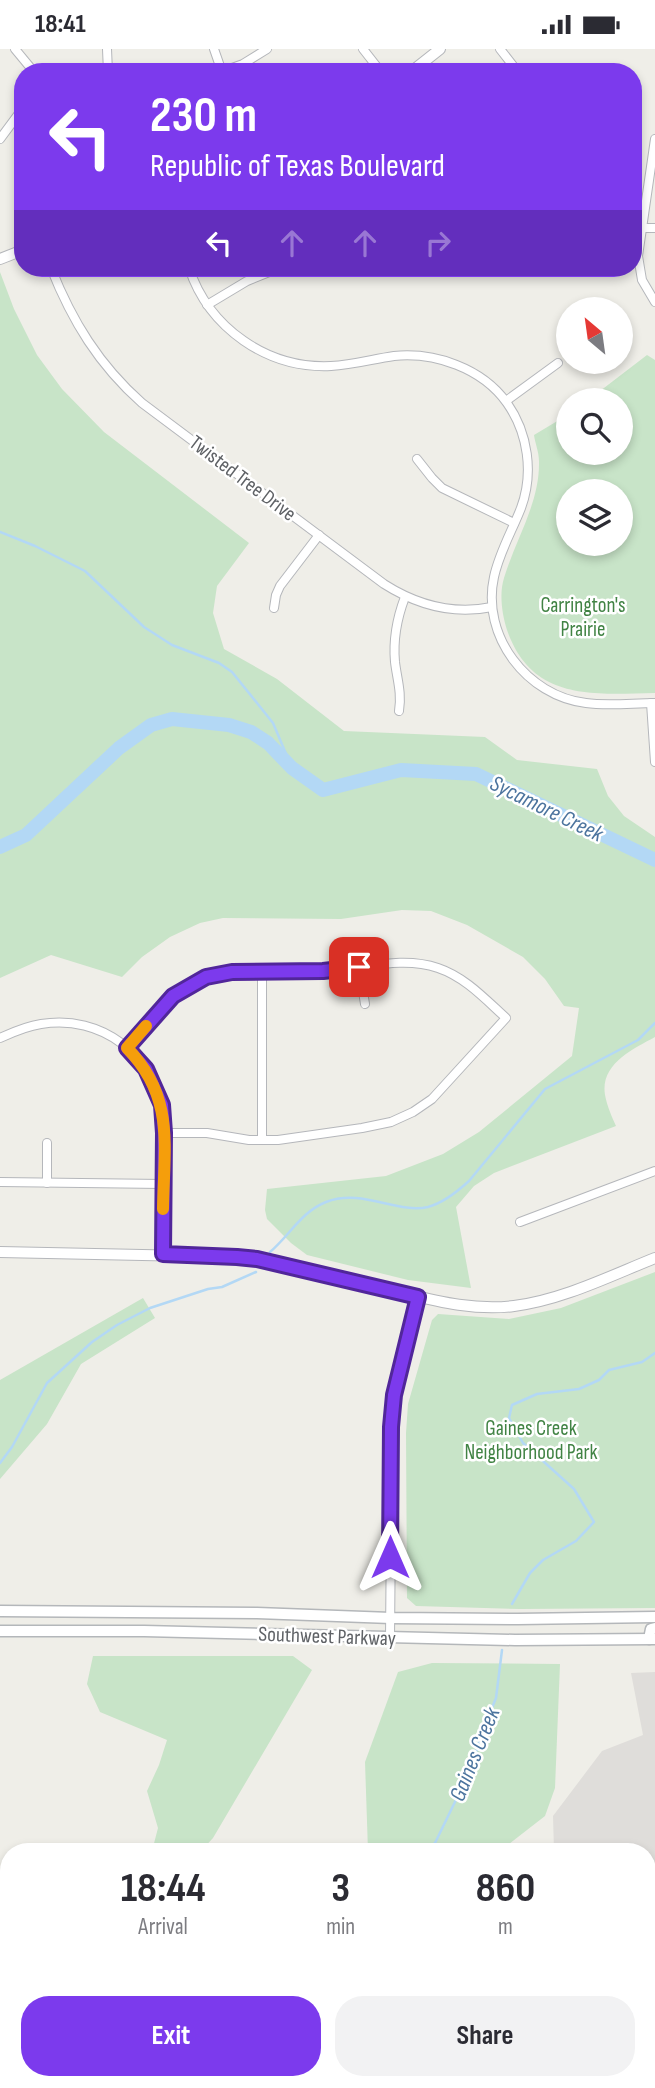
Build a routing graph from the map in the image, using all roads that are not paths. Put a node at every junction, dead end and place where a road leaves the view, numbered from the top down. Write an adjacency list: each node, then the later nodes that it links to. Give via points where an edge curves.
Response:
1 (15, 49): 6 (street)
2 (267, 49): 7 (street)
3 (363, 49): 8 (street)
4 (440, 49): 9 (street)
5 (500, 49): 10 (street)
6 (27, 63)
7 (245, 63)
8 (374, 63)
9 (422, 63)
10 (511, 63)
11 (14, 120): 12 (street)
12 (0, 139)
13 (655, 139): 14 (street)
14 (642, 228): 15 (street)
15 (655, 228)
16 (55, 277): 26 (street, Twisted Tree Drive, via 83,335 125,388)
17 (193, 277): 21 (street)
18 (257, 277): 21 (street)
19 (641, 277): 20 (street)
20 (655, 302)
21 (207, 305): 23 (street, via 242,340 281,359 328,366 393,356 434,358 469,370)
22 (556, 364): 23 (street)
23 (506, 401): 25 (street, via 521,430 528,464 525,496)
24 (417, 459): 25 (street, via 442,488)
25 (514, 523): 28 (street, via 494,575)
26 (318, 535): 27 (street, Twisted Tree Drive); 29 (street, via 280,586)
27 (405, 597): 28 (street, Twisted Tree Drive, via 455,610); 31 (street, via 395,643)
28 (492, 607): 30 (street, via 514,662 546,690 586,703)
29 (274, 608)
30 (653, 703): 32 (street)
31 (399, 711)
32 (655, 762)
33 (359, 967): 34 (street); 35 (street); 39 (street, via 404,962 436,967 463,981 506,1018 441,1091 413,1112 378,1125)
34 (262, 971): 37 (street, via 218,974 194,983 173,996); 39 (street)
35 (365, 1004)
36 (0, 1038): 37 (street, via 28,1027 68,1022 91,1026)
37 (127, 1048): 38 (street, via 146,1069 158,1094)
38 (164, 1133): 39 (street); 44 (street)
39 (262, 1140)
40 (47, 1143): 43 (street)
41 (655, 1171): 45 (street)
42 (0, 1182): 43 (street)
43 (47, 1183): 44 (street)
44 (163, 1184): 47 (street)
45 (520, 1222)
46 (0, 1252): 47 (street)
47 (163, 1254): 49 (street, via 257,1259)
48 (655, 1258): 49 (street, via 548,1299 514,1306 472,1307)
49 (418, 1297): 52 (street, via 392,1413)
50 (0, 1611): 52 (main road, Southwest Parkway)
51 (655, 1616): 52 (main road, Southwest Parkway)
52 (391, 1618): 55 (street)
53 (655, 1628): 56 (main road, via 651,1629)
54 (0, 1631): 55 (main road, Southwest Parkway)
55 (390, 1638): 56 (main road, Southwest Parkway)
56 (652, 1639)

